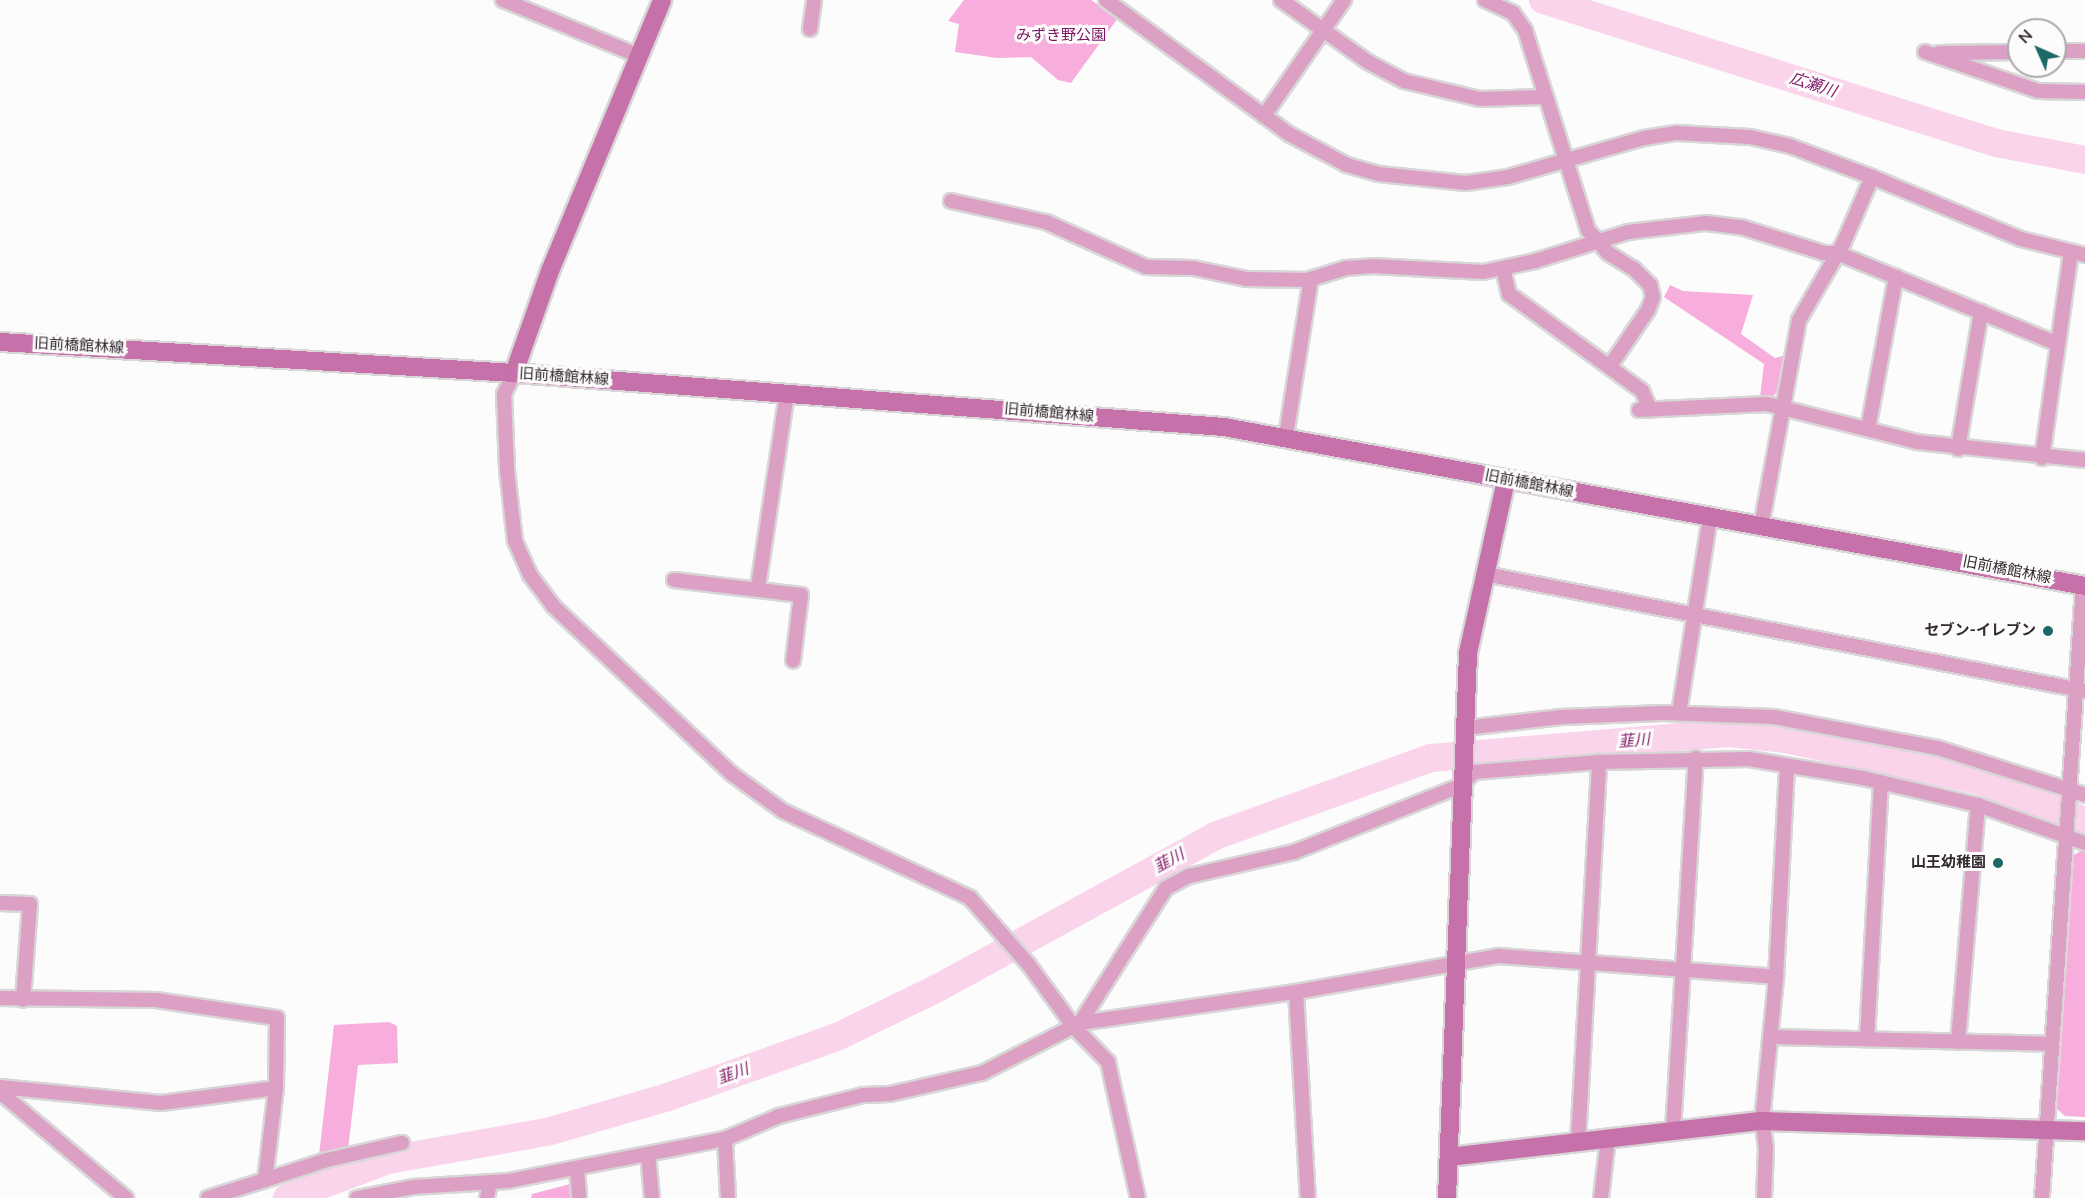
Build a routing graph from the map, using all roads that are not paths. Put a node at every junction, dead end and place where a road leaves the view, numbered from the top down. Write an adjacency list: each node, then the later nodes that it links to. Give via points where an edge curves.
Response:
1 (504, 0): 13 (street)
2 (662, 0): 13 (street)
3 (814, 0): 8 (street)
4 (1106, 0): 16 (street)
5 (1281, 0): 9 (street)
6 (1344, 0): 9 (street)
7 (1485, 0): 15 (street, via 1520,19 1535,54)
8 (810, 29)
9 (1324, 31): 15 (street, via 1368,62 1422,88 1480,99); 16 (street)
10 (2067, 51): 11 (street)
11 (2085, 51)
12 (2007, 52): 14 (street, via 1925,52 2038,91)
13 (637, 55): 30 (street, via 550,271)
14 (2085, 92)
15 (1544, 97): 17 (street)
16 (1264, 116): 17 (street, via 1312,148 1347,165 1403,178 1466,183 1508,177)
17 (1567, 159): 18 (street, via 1644,138 1719,134 1790,146); 20 (street, via 1588,230)
18 (1872, 177): 21 (street); 22 (street, via 2021,239)
19 (951, 201): 25 (street, via 1046,222 1146,267 1193,268 1246,279)
20 (1596, 241): 21 (street, via 1650,228 1706,223 1741,227 1824,253); 23 (street); 29 (street, via 1643,277 1653,297)
21 (1837, 253): 24 (street); 32 (street, via 1798,320)
22 (2078, 254): 28 (street)
23 (1503, 268): 25 (street, via 1446,273 1373,266 1346,268); 29 (street, via 1509,294)
24 (1896, 277): 26 (street); 33 (street)
25 (1311, 279): 34 (street)
26 (1982, 312): 28 (street); 35 (street)
27 (0, 342): 30 (street, 旧前橋館林線)
28 (2058, 344): 36 (street)
29 (1610, 366): 32 (street, via 1642,391 1644,410 1735,403)
30 (514, 373): 31 (street, 旧前橋館林線); 68 (street, via 504,394 508,488 515,541 530,575 553,606 732,774 783,811 970,898)
31 (787, 393): 34 (street, 旧前橋館林線, via 1224,427); 44 (street)
32 (1785, 408): 33 (street); 40 (street)
33 (1868, 429): 35 (street)
34 (1286, 436): 38 (street, 旧前橋館林線)
35 (1958, 449): 36 (street)
36 (2042, 458): 37 (street)
37 (2085, 460)
38 (1506, 480): 39 (street, 旧前橋館林線); 41 (street)
39 (1710, 518): 40 (street, 旧前橋館林線); 45 (street)
40 (1761, 527): 43 (street, 旧前橋館林線)
41 (1485, 574): 45 (street); 49 (street, via 1468,653)
42 (674, 580): 44 (street)
43 (2084, 582): 47 (street)
44 (758, 587): 46 (street, via 801,595)
45 (1695, 615): 47 (street); 48 (street)
46 (793, 661)
47 (2082, 690): 55 (street)
48 (1679, 714): 49 (street, via 1561,717); 55 (street, via 1774,717 1854,731 1938,748)
49 (1464, 732): 54 (street)
50 (1696, 758): 51 (street); 52 (street, via 1749,759); 63 (street)
51 (1599, 762): 54 (street, via 1474,772); 62 (street)
52 (1787, 766): 53 (street); 64 (street)
53 (1881, 782): 57 (street); 70 (street)
54 (1460, 786): 61 (street); 68 (street, via 1294,852 1189,876 1166,888)
55 (2070, 793): 56 (street); 58 (street)
56 (2085, 795)
57 (1978, 805): 58 (street); 71 (street)
58 (2067, 830): 59 (street); 72 (street)
59 (2085, 843)
60 (0, 903): 67 (street, via 30,904)
61 (1456, 963): 62 (street, via 1499,956); 65 (street); 84 (street)
62 (1588, 963): 63 (street); 81 (street)
63 (1684, 970): 64 (street); 77 (street)
64 (1776, 977): 69 (street)
65 (1296, 992): 68 (street); 97 (street)
66 (0, 998): 67 (street)
67 (23, 1000): 73 (street, via 156,1000 277,1018)
68 (1077, 1025): 80 (street, via 982,1074 831,1102 780,1116); 96 (street, via 1108,1062)
69 (1770, 1037): 70 (street); 75 (street)
70 (1867, 1039): 71 (street)
71 (1958, 1042): 72 (street)
72 (2052, 1044): 76 (street)
73 (276, 1088): 74 (street, via 161,1103); 86 (street)
74 (0, 1089): 89 (street)
75 (1762, 1121): 76 (street); 77 (street); 100 (street)
76 (2046, 1130): 78 (street); 101 (street)
77 (1673, 1131): 79 (street)
78 (2085, 1131)
79 (1608, 1138): 81 (street); 99 (street)
80 (725, 1139): 83 (street); 95 (street)
81 (1578, 1142): 84 (street)
82 (402, 1143): 86 (street, via 327,1160)
83 (648, 1154): 85 (street); 94 (street)
84 (1449, 1157): 98 (street)
85 (577, 1168): 87 (street); 93 (street)
86 (265, 1180): 90 (street)
87 (490, 1182): 88 (street); 92 (street)
88 (413, 1193): 91 (street)
89 (126, 1198)
90 (208, 1198)
91 (357, 1198)
92 (487, 1198)
93 (579, 1198)
94 (652, 1198)
95 (728, 1198)
96 (1138, 1198)
97 (1308, 1198)
98 (1448, 1198)
99 (1601, 1198)
100 (1764, 1198)
101 (2042, 1198)

